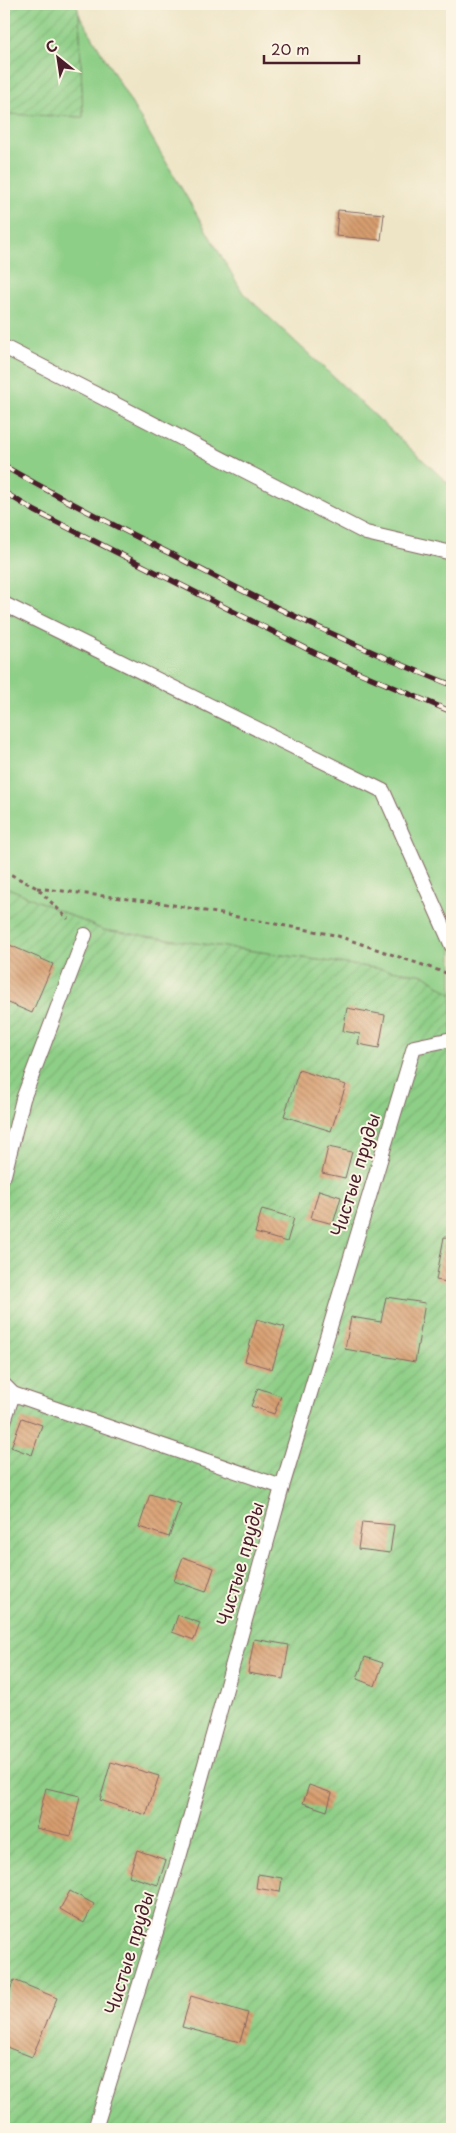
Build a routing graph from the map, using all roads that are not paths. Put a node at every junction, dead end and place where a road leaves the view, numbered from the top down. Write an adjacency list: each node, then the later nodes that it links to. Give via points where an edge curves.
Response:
1 (4, 347): 2 (lane, via 366,533)
2 (452, 553)
3 (4, 604): 5 (lane, via 383,791)
4 (84, 936): 7 (lane, via 23,1099)
5 (452, 946)
6 (452, 1039): 10 (lane, Чистые пруды, via 414,1047)
7 (4, 1175)
8 (8, 1390): 9 (lane); 10 (lane)
9 (4, 1421)
10 (282, 1487): 11 (lane, Чистые пруды, via 180,1854)
11 (95, 2129)

